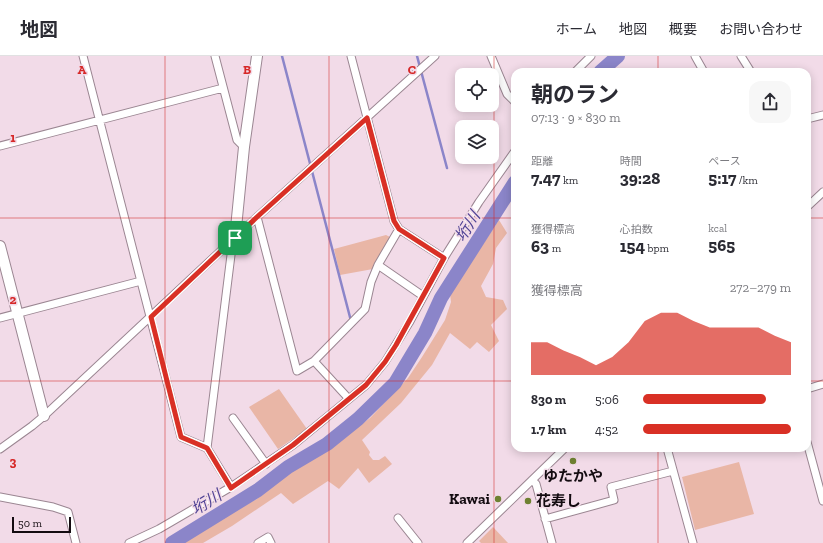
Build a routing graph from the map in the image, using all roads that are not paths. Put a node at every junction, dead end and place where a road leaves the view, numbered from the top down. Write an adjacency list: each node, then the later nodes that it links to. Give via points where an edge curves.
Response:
1 (83, 56): 18 (street)
2 (215, 56): 13 (street)
3 (257, 56): 20 (street)
4 (351, 56): 16 (street)
5 (435, 56): 16 (street)
6 (491, 56): 14 (street)
7 (591, 56): 10 (street)
8 (695, 56): 11 (street)
9 (745, 57): 12 (street)
10 (579, 68)
11 (702, 68)
12 (749, 68)
13 (223, 88): 18 (street); 20 (street, via 237,140)
14 (511, 98)
15 (823, 115): 17 (street)
16 (367, 118): 24 (street); 25 (street, via 394,221)
17 (811, 118)
18 (100, 120): 19 (street); 30 (street)
19 (0, 146)
20 (244, 147): 26 (street)
21 (511, 157): 28 (street)
22 (823, 192): 23 (street)
23 (811, 203)
24 (257, 217): 26 (street); 35 (street, via 298,371)
25 (399, 229): 28 (street); 29 (street)
26 (234, 238): 33 (street); 41 (street)
27 (0, 246): 32 (street)
28 (444, 258): 31 (street)
29 (378, 266): 31 (street); 35 (street, via 365,308)
30 (141, 281): 32 (street); 33 (street)
31 (423, 296): 38 (street, via 385,362 366,385)
32 (17, 313): 34 (street); 39 (street)
33 (151, 317): 39 (street); 41 (street, via 181,437)
34 (0, 318)
35 (314, 361): 38 (street)
36 (823, 384): 37 (street)
37 (811, 388)
38 (349, 399): 46 (street)
39 (44, 416): 42 (street)
40 (233, 418): 46 (street)
41 (207, 448): 49 (street)
42 (0, 449)
43 (561, 452): 48 (street)
44 (668, 452): 47 (street)
45 (810, 452): 51 (street)
46 (266, 464): 49 (street)
47 (673, 471): 53 (street, via 611,488 614,500); 61 (street)
48 (532, 480): 53 (street, via 536,484); 59 (street)
49 (231, 488): 55 (street)
50 (0, 497): 54 (street, via 68,512)
51 (823, 500)
52 (398, 518): 58 (street)
53 (545, 519): 60 (street)
54 (76, 543)
55 (129, 543)
56 (258, 543): 57 (street, via 268,537)
57 (271, 543)
58 (418, 543)
59 (467, 543)
60 (552, 543)
61 (693, 543)

